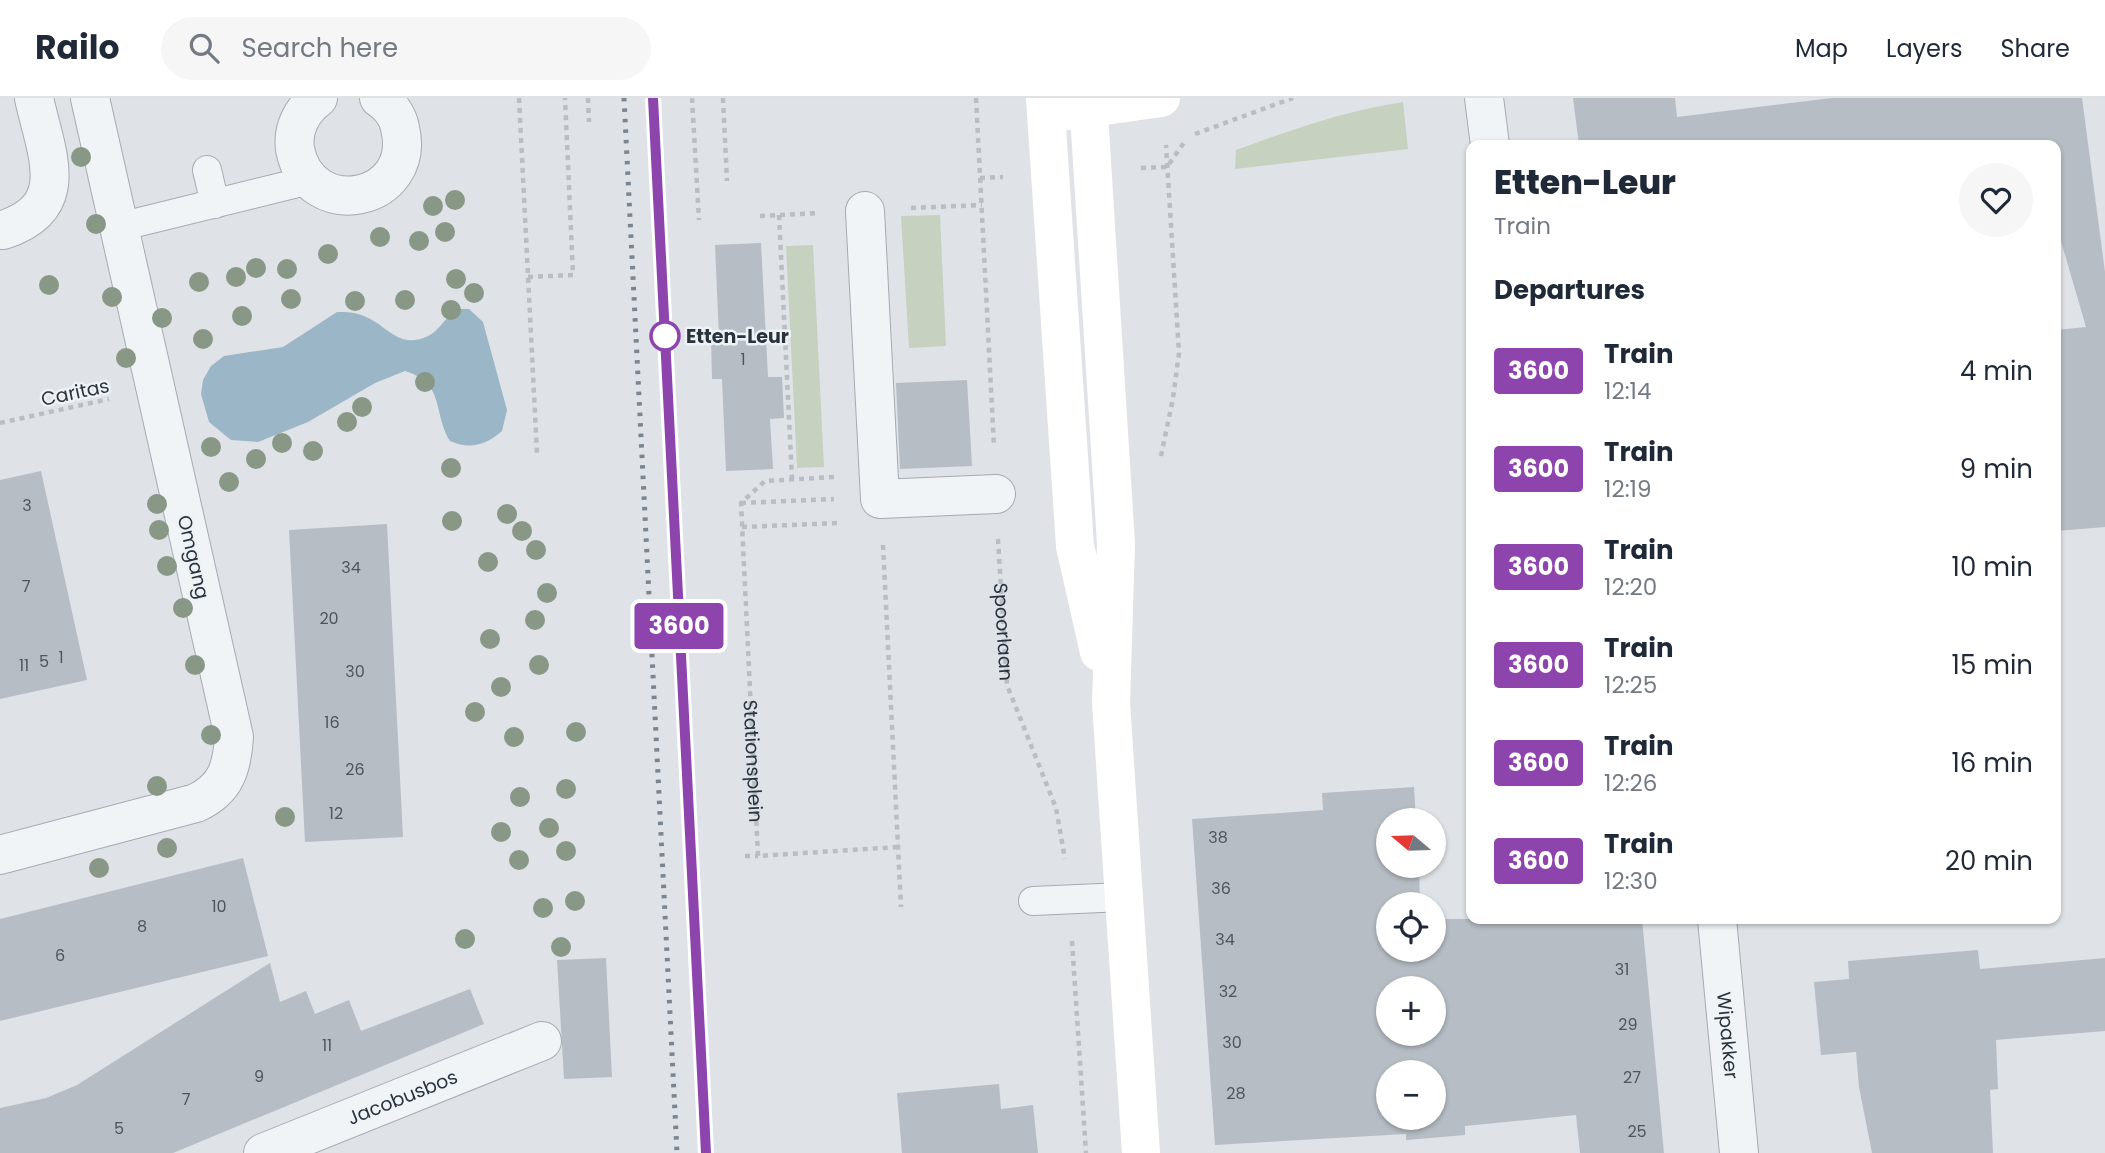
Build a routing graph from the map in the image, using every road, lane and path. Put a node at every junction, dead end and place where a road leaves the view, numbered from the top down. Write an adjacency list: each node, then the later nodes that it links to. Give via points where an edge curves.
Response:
1 (34, 98): 28 (street, via 49,187 44,204 32,218)
2 (90, 98): 27 (street, Omgang)
3 (318, 98): 20 (street, via 298,122 294,143 298,163)
4 (379, 98): 20 (street, via 398,119 404,141 400,162 388,180 370,192 348,197 327,193)
5 (519, 98): 29 (path)
6 (565, 98): 29 (path, via 575,275)
7 (588, 98): 16 (path)
8 (692, 98): 26 (path)
9 (723, 98): 21 (path)
10 (976, 98): 35 (path, Spoorlaan)
11 (1161, 98): 14 (street)
12 (1293, 98): 18 (path, via 1198,133 1186,140)
13 (1485, 98): 17 (street)
14 (1088, 104): 15 (street); 39 (street, via 1116,544)
15 (1045, 105): 39 (street, via 1075,546)
16 (589, 122)
17 (1489, 140)
18 (1167, 167)
19 (207, 170): 22 (lane)
20 (310, 180): 22 (lane)
21 (727, 181)
22 (215, 204): 27 (lane)
23 (847, 212): 24 (path); 37 (street)
24 (779, 215): 25 (path); 34 (path)
25 (760, 216)
26 (698, 220)
27 (119, 227): 30 (street, Omgang)
28 (3, 230)
29 (528, 277): 32 (path)
30 (156, 389): 31 (path, Caritas); 41 (street, Omgang, via 234,737 226,780 213,795 196,803)
31 (0, 423)
32 (537, 453)
33 (844, 477): 34 (path)
34 (792, 479): 36 (path, via 765,481)
35 (996, 494): 37 (street); 45 (path, Spoorlaan, via 1004,670 1011,699 1056,808)
36 (741, 503): 37 (path); 38 (path, Stationsplein)
37 (869, 506): 38 (path); 40 (path)
38 (743, 527): 43 (path, Stationsplein)
39 (1111, 703): 44 (street)
40 (898, 848): 43 (path); 47 (path)
41 (0, 855)
42 (745, 856): 43 (path)
43 (758, 856)
44 (1123, 897): 45 (lane); 52 (street)
45 (1069, 899): 46 (lane); 51 (path, Spoorlaan)
46 (1033, 901)
47 (901, 907)
48 (1717, 924): 53 (street, Wipakker)
49 (542, 1041): 50 (street, Jacobusbos)
50 (263, 1153)
51 (1086, 1153)
52 (1141, 1153)
53 (1739, 1153)

